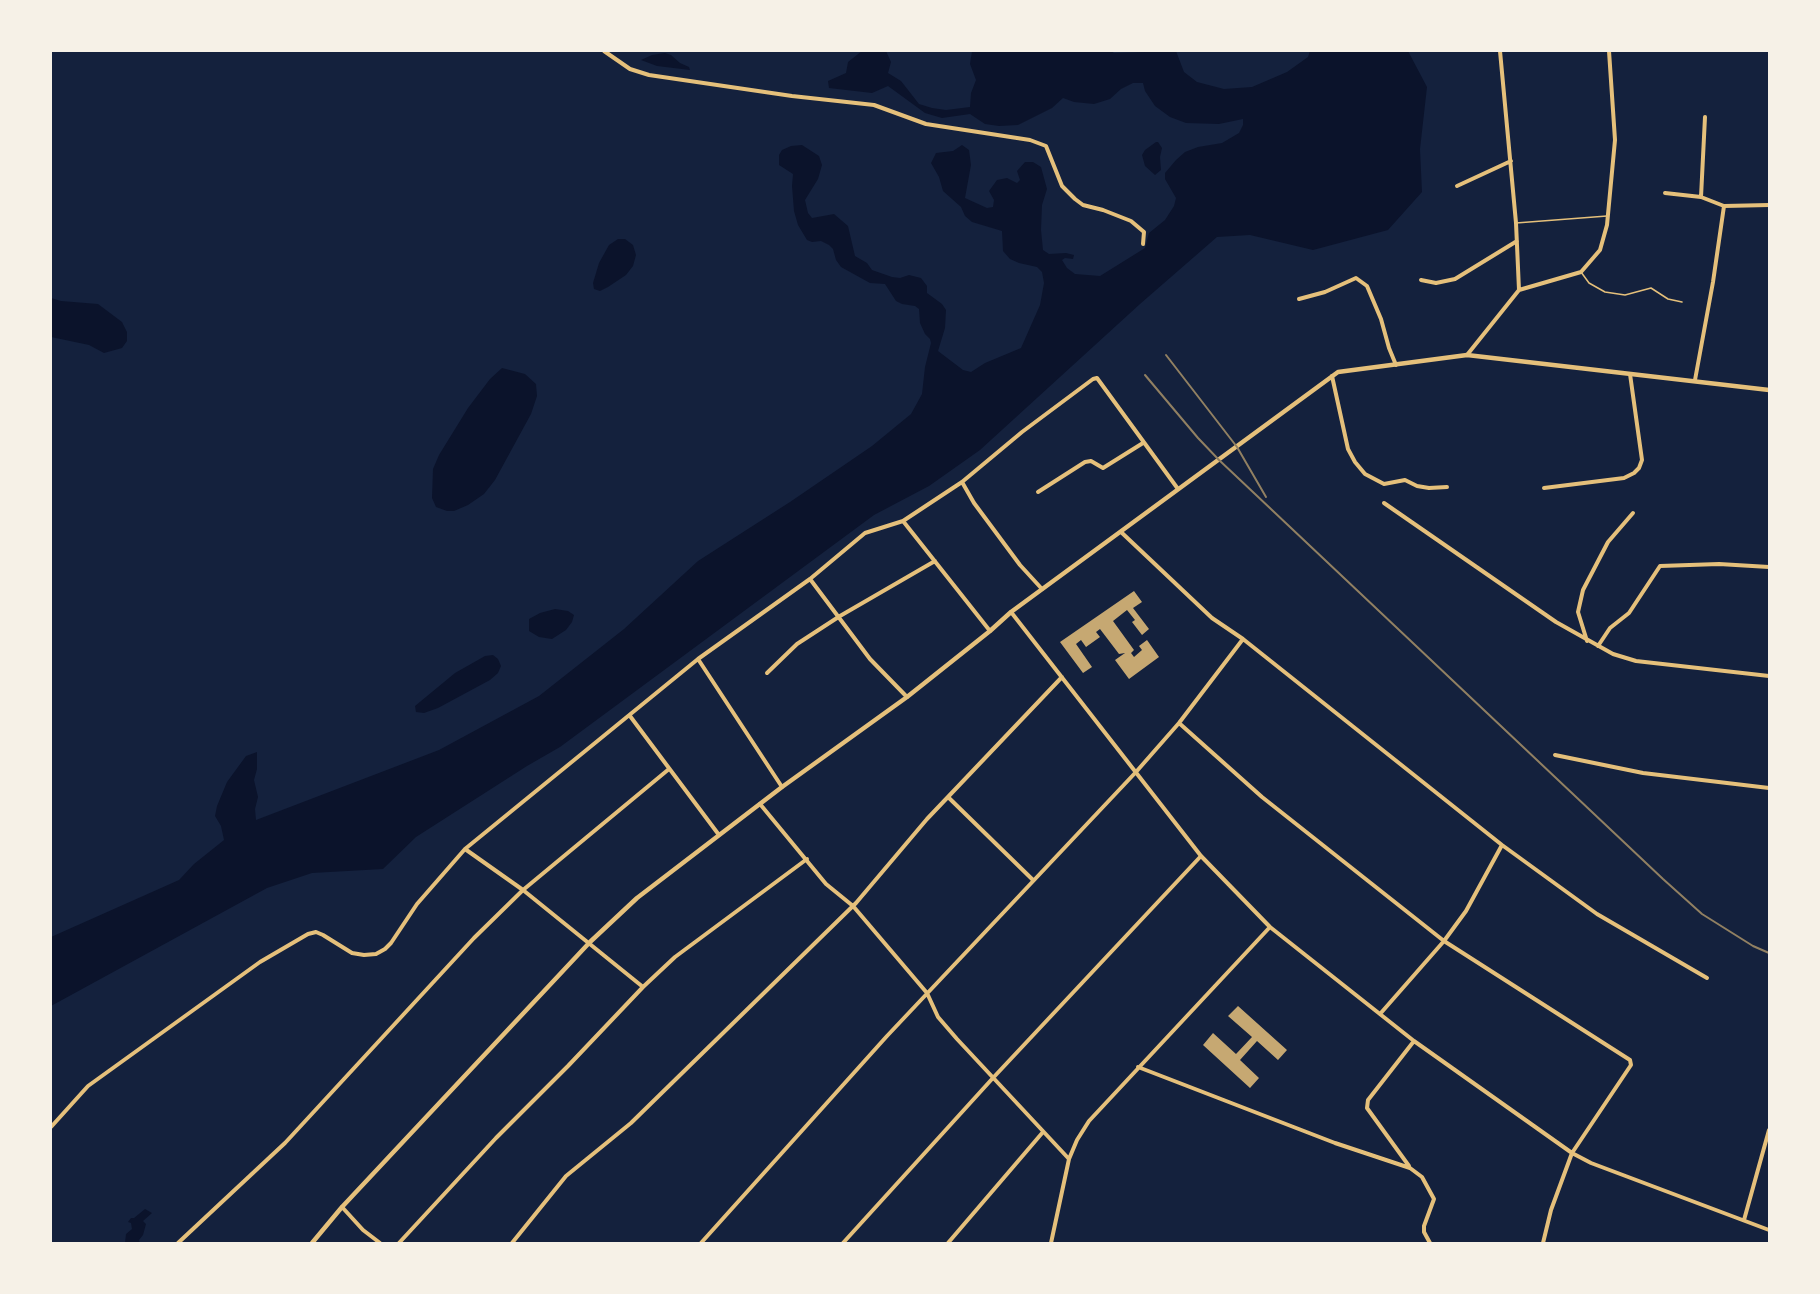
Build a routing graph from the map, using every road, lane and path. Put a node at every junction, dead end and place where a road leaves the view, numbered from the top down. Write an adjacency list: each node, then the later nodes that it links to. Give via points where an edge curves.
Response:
1 (604, 51): 14 (street, via 630,69 649,75 874,105 926,124 1047,146 1062,186 1083,205 1131,221 1144,232)
2 (1500, 51): 5 (street)
3 (1609, 51): 11 (street, via 1615,140)
4 (1705, 117): 8 (street)
5 (1511, 161): 6 (street); 12 (street)
6 (1457, 186)
7 (1665, 193): 8 (street)
8 (1701, 196): 9 (street)
9 (1724, 206): 10 (street); 24 (street)
10 (1769, 206)
11 (1608, 216): 12 (lane); 15 (street, via 1600,250)
12 (1516, 223): 13 (street)
13 (1517, 241): 16 (street, via 1455,279 1436,283); 17 (street)
14 (1143, 244)
15 (1581, 272): 17 (street); 19 (lane, via 1589,283 1605,292 1625,295 1651,288)
16 (1421, 280)
17 (1519, 290): 20 (street)
18 (1299, 299): 21 (street, via 1356,278 1367,286)
19 (1682, 302)
20 (1467, 355): 21 (street); 22 (street)
21 (1395, 364): 23 (street)
22 (1630, 373): 24 (street); 29 (street, via 1642,460 1639,468 1624,478)
23 (1332, 376): 28 (street, via 1348,449 1365,474 1384,484 1405,480 1417,486); 30 (street)
24 (1695, 380): 25 (street)
25 (1769, 390)
26 (1143, 443): 27 (street, via 1097,378); 30 (street); 31 (street, via 1103,468 1085,462)
27 (962, 482): 34 (street); 39 (street, via 974,504)
28 (1447, 487)
29 (1544, 488)
30 (1178, 489): 35 (street)
31 (1038, 492)
32 (1384, 502): 44 (street)
33 (1633, 513): 44 (street, via 1608,542 1583,590 1578,612)
34 (903, 521): 36 (street); 38 (street, via 865,533)
35 (1121, 532): 39 (street); 43 (street, via 1212,618)
36 (935, 561): 41 (street); 42 (street)
37 (1769, 567): 45 (street, via 1660,566 1629,613 1610,628)
38 (810, 579): 41 (street); 46 (street)
39 (1042, 589): 40 (street)
40 (1011, 612): 42 (street); 49 (street)
41 (840, 616): 47 (street, via 797,644); 50 (street, via 870,658)
42 (990, 631): 50 (street)
43 (1243, 639): 52 (street); 61 (street)
44 (1587, 641): 45 (street)
45 (1598, 646): 48 (street, via 1636,661)
46 (698, 659): 51 (street); 56 (street)
47 (767, 673)
48 (1769, 675)
49 (1062, 677): 55 (street); 58 (street)
50 (907, 697): 56 (street)
51 (630, 716): 54 (street); 62 (street)
52 (1179, 723): 55 (street); 69 (street, via 1262,797)
53 (1555, 755): 57 (street, via 1643,773)
54 (669, 770): 60 (street); 66 (street)
55 (1136, 772): 63 (street); 65 (street)
56 (782, 787): 59 (street)
57 (1769, 788)
58 (948, 797): 65 (street); 67 (street)
59 (760, 804): 60 (street); 64 (street)
60 (719, 835): 70 (street, via 638,898)
61 (1502, 845): 69 (street, via 1466,911); 71 (street, via 1597,914)
62 (465, 849): 66 (street); 78 (street, via 417,904 385,949 376,954 352,953 323,934 308,934 260,962 88,1086)
63 (1201, 856): 68 (street); 77 (street)
64 (807, 859): 67 (street, via 826,884); 72 (street, via 675,957)
65 (1033, 881): 73 (street)
66 (523, 890): 70 (street); 87 (street, via 285,1143)
67 (854, 906): 73 (street); 91 (street, via 630,1123 566,1176)
68 (1270, 927): 74 (street); 76 (street)
69 (1444, 941): 74 (street); 81 (street, via 1630,1060 1631,1065)
70 (590, 942): 72 (street); 84 (street)
71 (1707, 978)
72 (643, 987): 90 (street)
73 (927, 993): 77 (street, via 938,1017); 92 (street)
74 (1380, 1014): 75 (street)
75 (1414, 1041): 81 (street); 83 (street, via 1368,1100 1367,1108)
76 (1138, 1067): 82 (street, via 1089,1121); 83 (street)
77 (992, 1079): 80 (street); 93 (street)
78 (51, 1126)
79 (1769, 1130): 85 (street)
80 (1043, 1132): 82 (street); 94 (street)
81 (1572, 1153): 85 (street); 97 (street)
82 (1069, 1159): 95 (street)
83 (1410, 1168): 96 (street, via 1422,1177 1434,1199 1424,1226)
84 (342, 1208): 88 (street); 89 (street)
85 (1744, 1220): 86 (street)
86 (1769, 1230)
87 (178, 1243)
88 (312, 1243)
89 (380, 1243)
90 (399, 1243)
91 (512, 1243)
92 (701, 1243)
93 (843, 1243)
94 (948, 1243)
95 (1051, 1243)
96 (1430, 1243)
97 (1543, 1243)

